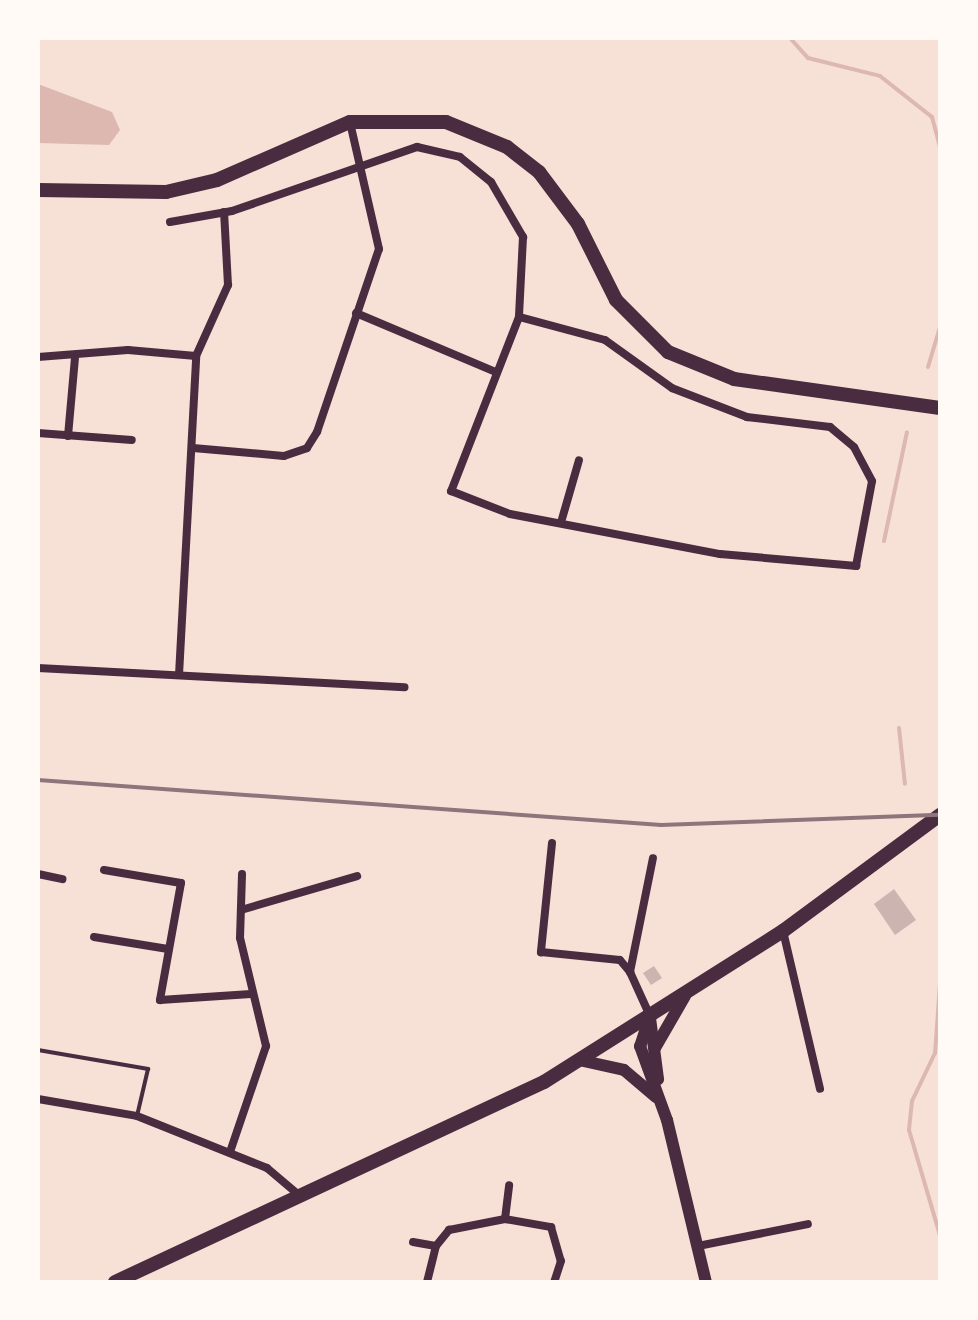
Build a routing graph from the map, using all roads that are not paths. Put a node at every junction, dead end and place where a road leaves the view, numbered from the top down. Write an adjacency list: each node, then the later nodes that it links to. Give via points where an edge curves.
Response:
1 (350, 122): 2 (street); 3 (main road, via 217,180 166,192); 12 (main road, via 427,119 507,147 564,201 616,300 644,332 690,363 771,386)
2 (360, 162): 4 (street); 6 (street, via 379,249); 7 (street, via 425,148 460,157 491,182 523,237)
3 (38, 190)
4 (224, 212): 5 (street); 8 (street, via 228,285)
5 (170, 222)
6 (356, 313): 11 (street); 16 (street, via 307,448 284,456)
7 (519, 317): 11 (street); 18 (street, via 605,340 660,382 747,417 830,427 854,447 872,481 856,566 720,554)
8 (196, 356): 10 (street, via 128,350); 16 (street)
9 (38, 357): 10 (street)
10 (75, 358): 14 (street)
11 (496, 372): 18 (street, via 451,491 510,514)
12 (940, 408)
13 (38, 433): 14 (street)
14 (68, 436): 15 (street)
15 (132, 440)
16 (193, 448): 20 (street)
17 (579, 460): 18 (street)
18 (562, 519)
19 (38, 668): 20 (street)
20 (179, 675): 21 (street)
21 (405, 687)
22 (940, 815): 31 (main road)
23 (552, 843): 34 (street, via 541,952 620,960)
24 (653, 858): 34 (street)
25 (104, 870): 33 (street, via 181,883)
26 (38, 874): 29 (street)
27 (242, 874): 30 (street)
28 (357, 876): 30 (street)
29 (62, 879)
30 (241, 910): 36 (street)
31 (783, 931): 35 (main road); 41 (street)
32 (94, 937): 33 (street)
33 (168, 949): 36 (street, via 160,1000)
34 (630, 972): 37 (street)
35 (690, 990): 37 (main road); 39 (main road, via 665,1020)
36 (251, 994): 45 (street, via 266,1046)
37 (650, 1016): 39 (main road); 40 (main road); 43 (main road, via 640,1046)
38 (38, 1050): 44 (lane, via 148,1069)
39 (654, 1052): 43 (main road)
40 (579, 1060): 43 (main road, via 624,1070); 47 (main road, via 426,1141)
41 (820, 1089)
42 (38, 1099): 44 (street)
43 (661, 1102): 52 (main road)
44 (137, 1116): 45 (street)
45 (230, 1152): 47 (street, via 280,1174)
46 (509, 1185): 48 (street)
47 (300, 1196): 53 (main road)
48 (505, 1219): 51 (street, via 461,1224); 55 (street, via 551,1227 561,1261)
49 (808, 1224): 52 (street)
50 (413, 1242): 51 (street)
51 (436, 1246): 54 (street)
52 (698, 1246): 56 (main road)
53 (115, 1282)
54 (427, 1282)
55 (554, 1282)
56 (706, 1282)

